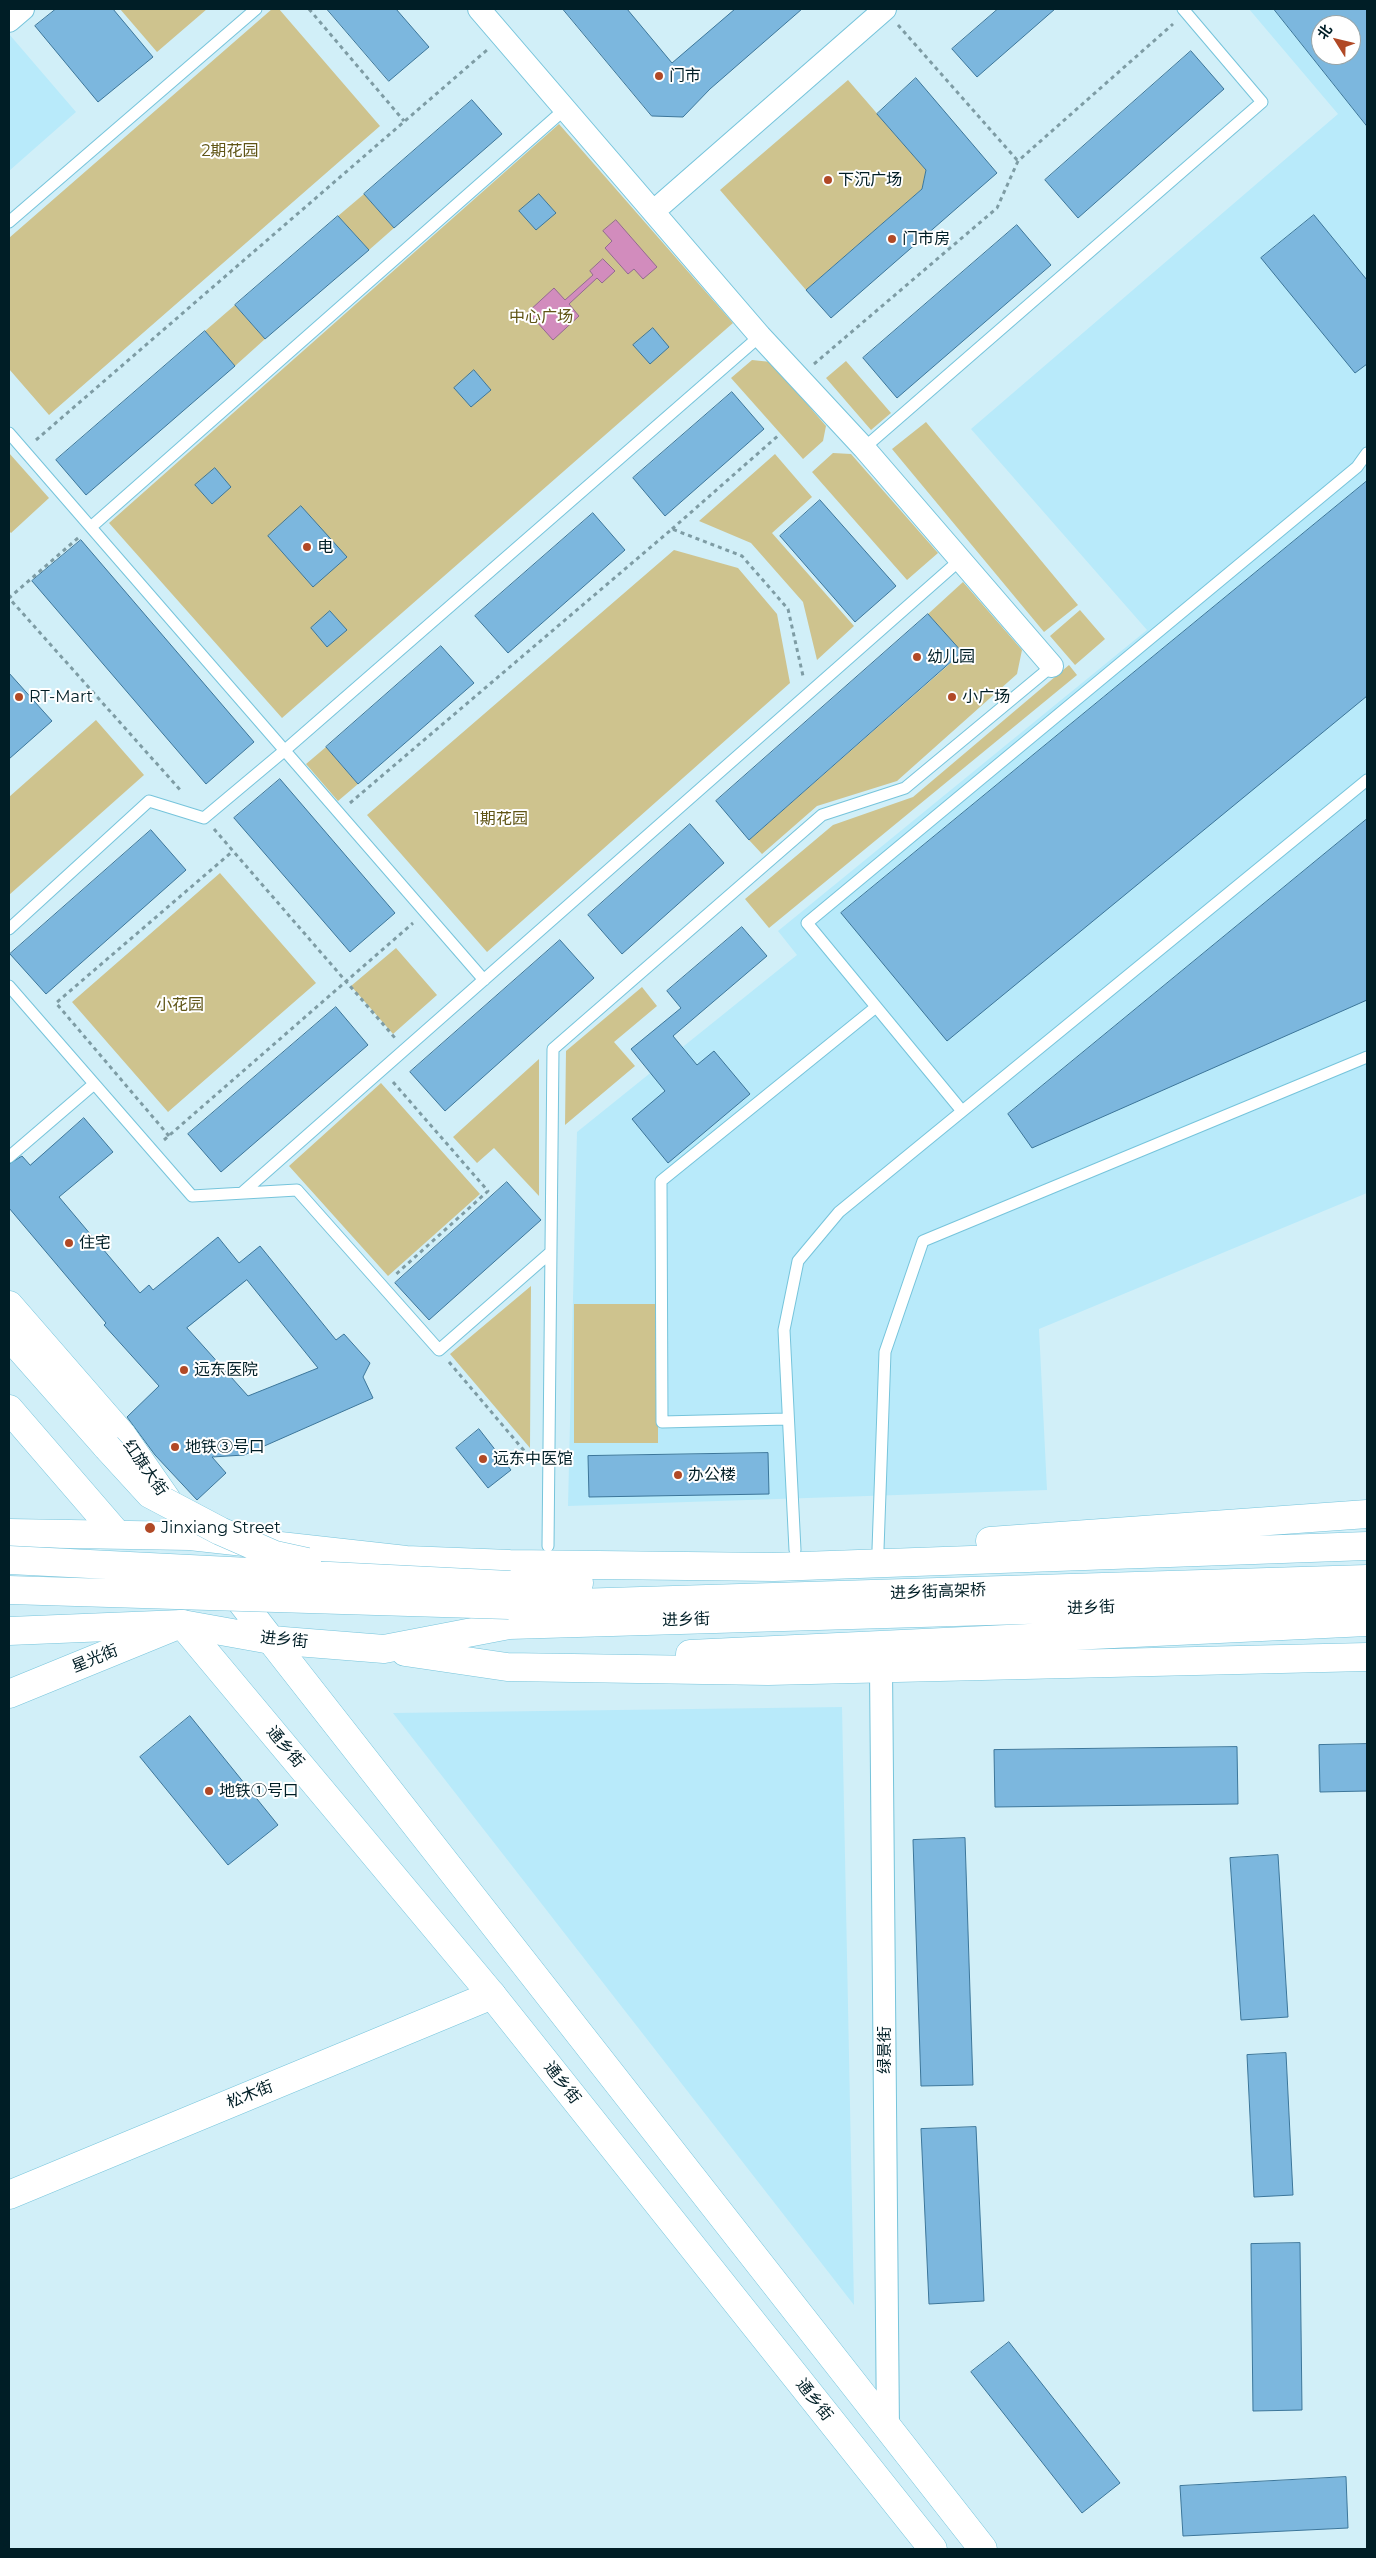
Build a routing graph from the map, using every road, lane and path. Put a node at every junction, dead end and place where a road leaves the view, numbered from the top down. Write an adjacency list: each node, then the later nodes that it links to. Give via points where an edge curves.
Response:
1 (23, 9): 7 (street)
2 (256, 9): 13 (lane)
3 (309, 9): 10 (path)
4 (479, 9): 8 (street)
5 (885, 9): 11 (path); 12 (street)
6 (1185, 11): 11 (path); 18 (lane, via 1262,102)
7 (9, 21)
8 (503, 36): 9 (street); 10 (path)
9 (565, 109): 12 (street); 21 (lane)
10 (404, 121): 19 (path)
11 (1018, 161): 15 (path, via 997,208)
12 (654, 211): 14 (street)
13 (9, 222)
14 (760, 336): 15 (street); 26 (lane)
15 (798, 377): 18 (street)
16 (9, 433): 19 (lane)
17 (780, 434): 22 (path)
18 (864, 448): 23 (street)
19 (24, 451): 21 (lane)
20 (1367, 453): 36 (lane, via 1358,466 807,923)
21 (91, 527): 26 (lane); 29 (path, via 9,598)
22 (672, 529): 25 (path, via 742,556 788,608); 28 (path)
23 (960, 560): 24 (street); 25 (lane)
24 (1052, 666): 46 (lane, via 904,788 822,815 553,1049)
25 (808, 694): 33 (lane)
26 (284, 751): 28 (lane); 29 (lane)
27 (1367, 780): 41 (lane)
28 (338, 813): 31 (lane)
29 (204, 818): 30 (path); 32 (lane, via 149,801)
30 (233, 851): 34 (path); 42 (path, via 56,1003)
31 (425, 913): 33 (lane); 34 (path)
32 (9, 929)
33 (484, 980): 37 (lane)
34 (346, 982): 37 (path); 42 (path)
35 (9, 986): 40 (lane)
36 (876, 1007): 41 (lane); 52 (lane, via 661,1181 662,1422)
37 (405, 1050): 39 (lane)
38 (1367, 1057): 60 (lane, via 922,1241 885,1352)
39 (382, 1070): 45 (lane); 47 (path, via 488,1191)
40 (94, 1084): 43 (lane); 44 (lane)
41 (962, 1111): 52 (lane, via 839,1212 798,1261 784,1330)
42 (169, 1136): 43 (path)
43 (152, 1151): 45 (lane, via 192,1196)
44 (9, 1157)
45 (242, 1193): 47 (lane, via 298,1190)
46 (551, 1252): 50 (lane); 53 (lane)
47 (383, 1287): 50 (lane)
48 (9, 1306): 57 (main road, 红旗大街, via 122,1435)
49 (9, 1336): 65 (main road, bridge, via 150,1494 220,1531 275,1555)
50 (439, 1350): 53 (path)
51 (9, 1409): 56 (main road)
52 (787, 1419): 61 (lane)
53 (548, 1479): 58 (lane)
54 (1367, 1514): 60 (main road)
55 (9, 1533): 56 (main road)
56 (116, 1534): 57 (main road); 71 (main road)
57 (190, 1536): 64 (main road); 73 (main road, 红旗大街)
58 (548, 1546): 61 (main road); 64 (main road, via 506,1545)
59 (1367, 1546): 64 (main road, via 774,1567)
60 (878, 1549): 61 (main road)
61 (795, 1550)
62 (1367, 1558): 68 (main road, 进乡街高架桥)
63 (9, 1560): 65 (main road, bridge)
64 (406, 1560)
65 (374, 1577): 68 (main road, bridge)
66 (1367, 1579): 68 (main road, 进乡街高架桥)
67 (9, 1590): 68 (main road, bridge)
68 (509, 1595)
69 (1367, 1600): 74 (main road, 进乡街, via 508,1625)
70 (1367, 1622): 76 (main road, via 732,1650)
71 (182, 1624): 72 (main road, 进乡街); 73 (main road, 进乡街); 78 (main road, 星光街); 79 (main road, 通乡街)
72 (9, 1631)
73 (271, 1640): 74 (main road, 进乡街); 81 (main road)
74 (384, 1649): 76 (main road, via 507,1667)
75 (1367, 1657): 77 (main road)
76 (548, 1666): 77 (main road, via 768,1671)
77 (881, 1669): 81 (street, 绿景街)
78 (9, 1694)
79 (492, 1995): 80 (main road, 松木街); 82 (main road, 通乡街)
80 (9, 2195)
81 (888, 2430): 83 (main road)
82 (932, 2549)
83 (983, 2549)

